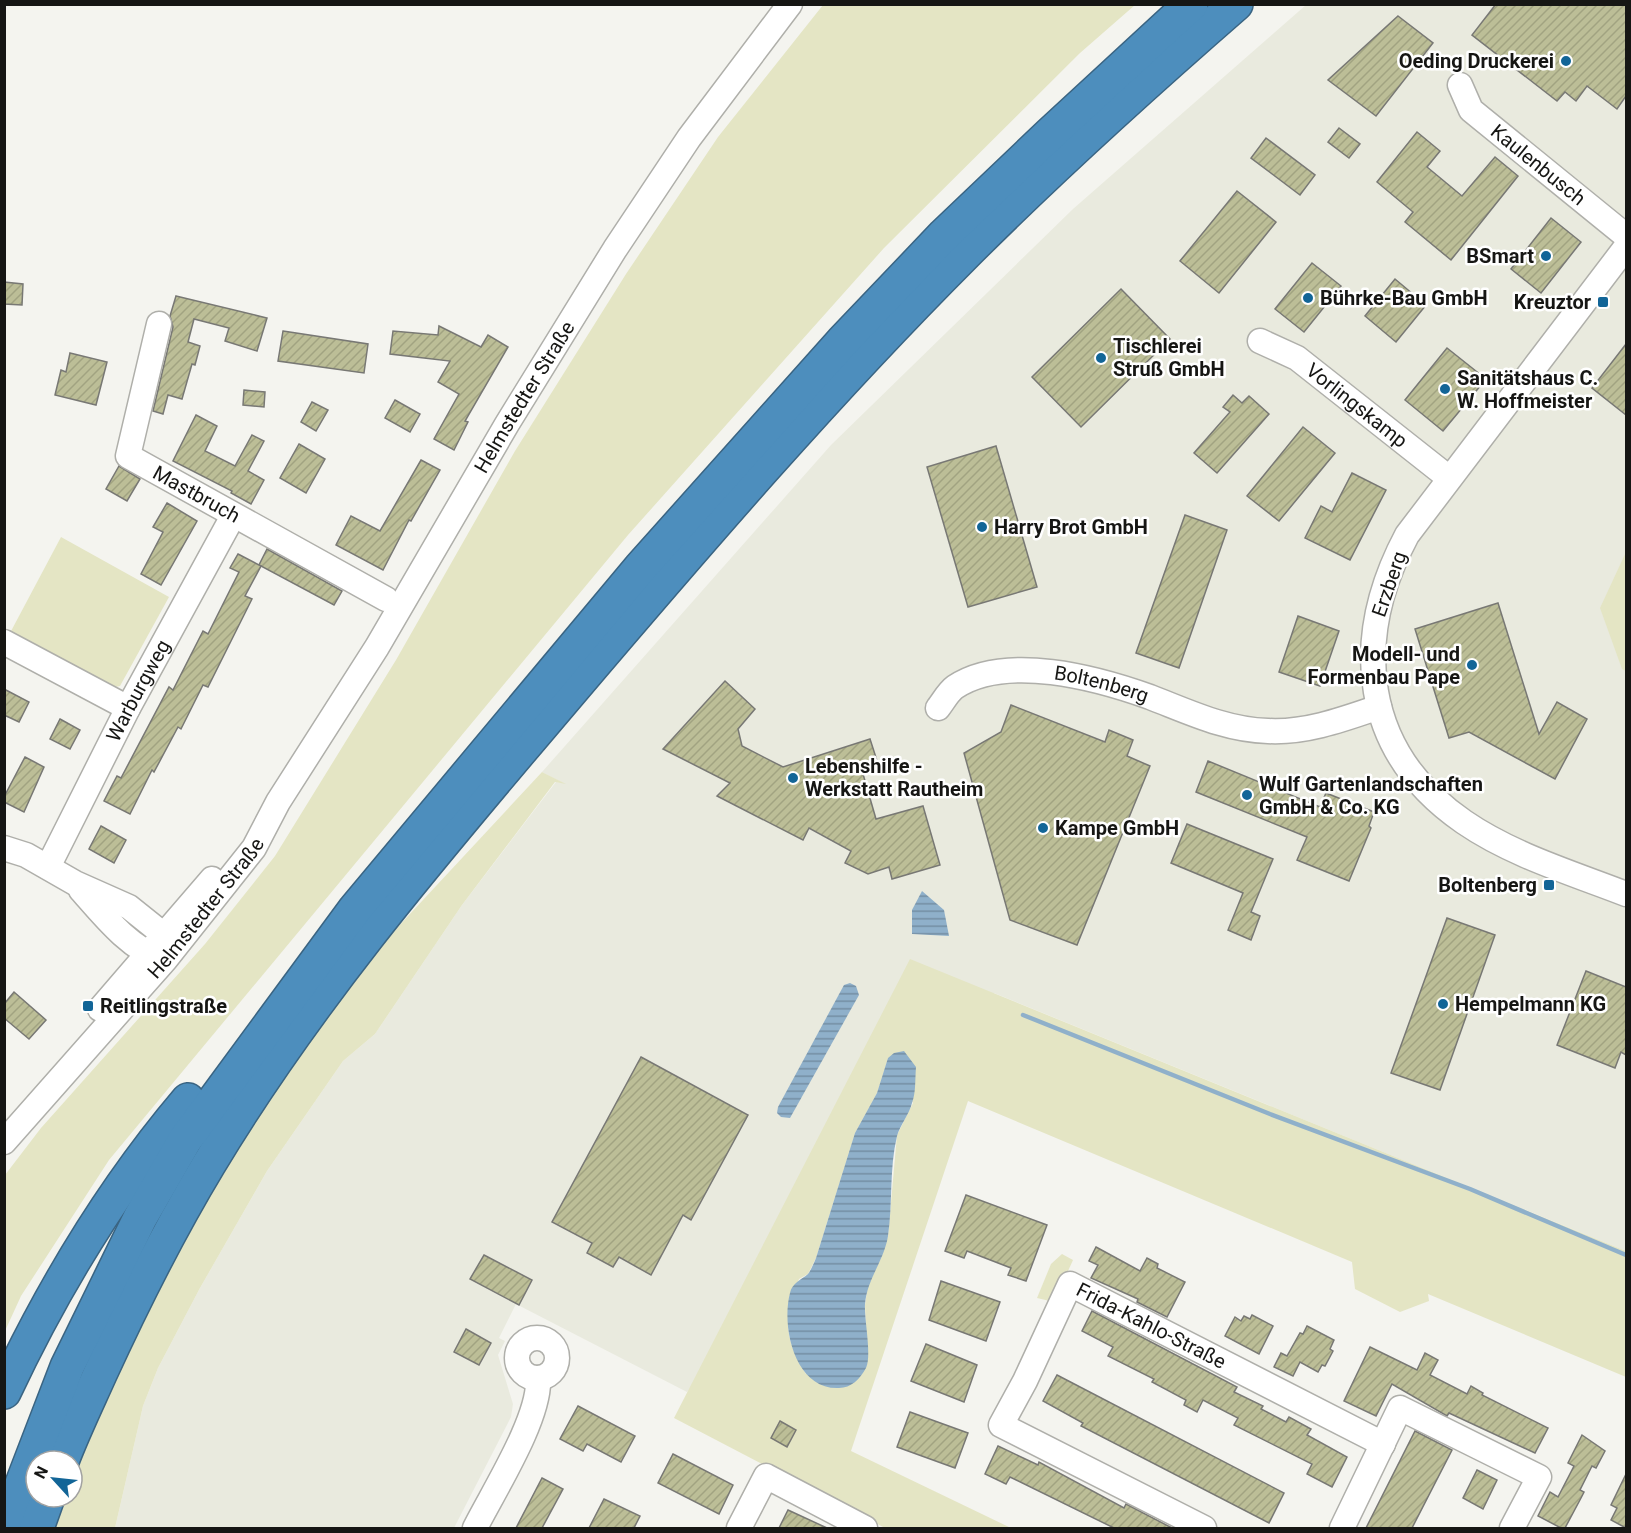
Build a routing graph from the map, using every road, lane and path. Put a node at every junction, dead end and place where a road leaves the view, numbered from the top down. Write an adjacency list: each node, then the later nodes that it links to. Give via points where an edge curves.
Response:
1 (790, 4): 16 (street, Helmstedter Straße, via 689,138 615,249 355,684)
2 (1191, 4): 23 (highway, via 944,235 764,427 517,712 355,909)
3 (1236, 4): 29 (highway, via 964,254 870,353 661,586 466,815 324,997 211,1161 129,1311)
4 (1460, 85): 5 (street, Kaulenbusch, via 1471,110)
5 (1626, 236)
6 (1626, 247): 9 (street, Erzberg)
7 (159, 324): 10 (street, Mastbruch, via 128,456)
8 (1260, 341): 9 (street, Vorlingskamp, via 1298,358)
9 (1449, 478): 13 (street, Erzberg, via 1407,535 1378,609 1372,658)
10 (233, 516): 11 (street, Mastbruch); 14 (street, Warburgweg)
11 (386, 599)
12 (4, 642): 14 (street)
13 (1379, 706): 15 (street, Boltenberg, via 1309,728 1269,732 1228,726 1094,680 1010,669 954,687); 20 (street, Erzberg, via 1403,760 1421,783 1462,820 1501,843)
14 (128, 708): 18 (street, Warburgweg)
15 (938, 708)
16 (278, 802): 21 (street, Helmstedter Straße); 22 (street, Helmstedter Straße, via 254,848)
17 (4, 848): 18 (street)
18 (48, 867): 19 (street)
19 (75, 883): 21 (street, via 129,907); 22 (street, via 110,922)
20 (1626, 894)
21 (164, 935): 22 (street)
22 (156, 957): 24 (street, Helmstedter Straße); 25 (street, Helmstedter Straße)
23 (278, 1010): 27 (highway, via 230,1053 129,1178 52,1301); 31 (highway, via 185,1140 140,1218 67,1367)
24 (4, 1119)
25 (4, 1142)
26 (538, 1378): 33 (street, via 532,1415)
27 (4, 1392)
28 (1383, 1444): 36 (street, Frida-Kahlo-Straße, via 1070,1284 1001,1425); 37 (street); 38 (street, via 1400,1408 1539,1477)
29 (67, 1449)
30 (44, 1509): 32 (highway)
31 (5, 1528)
32 (37, 1528)
33 (475, 1528)
34 (739, 1528): 35 (street, via 766,1476)
35 (865, 1528)
36 (1204, 1528)
37 (1342, 1528)
38 (1512, 1528)

